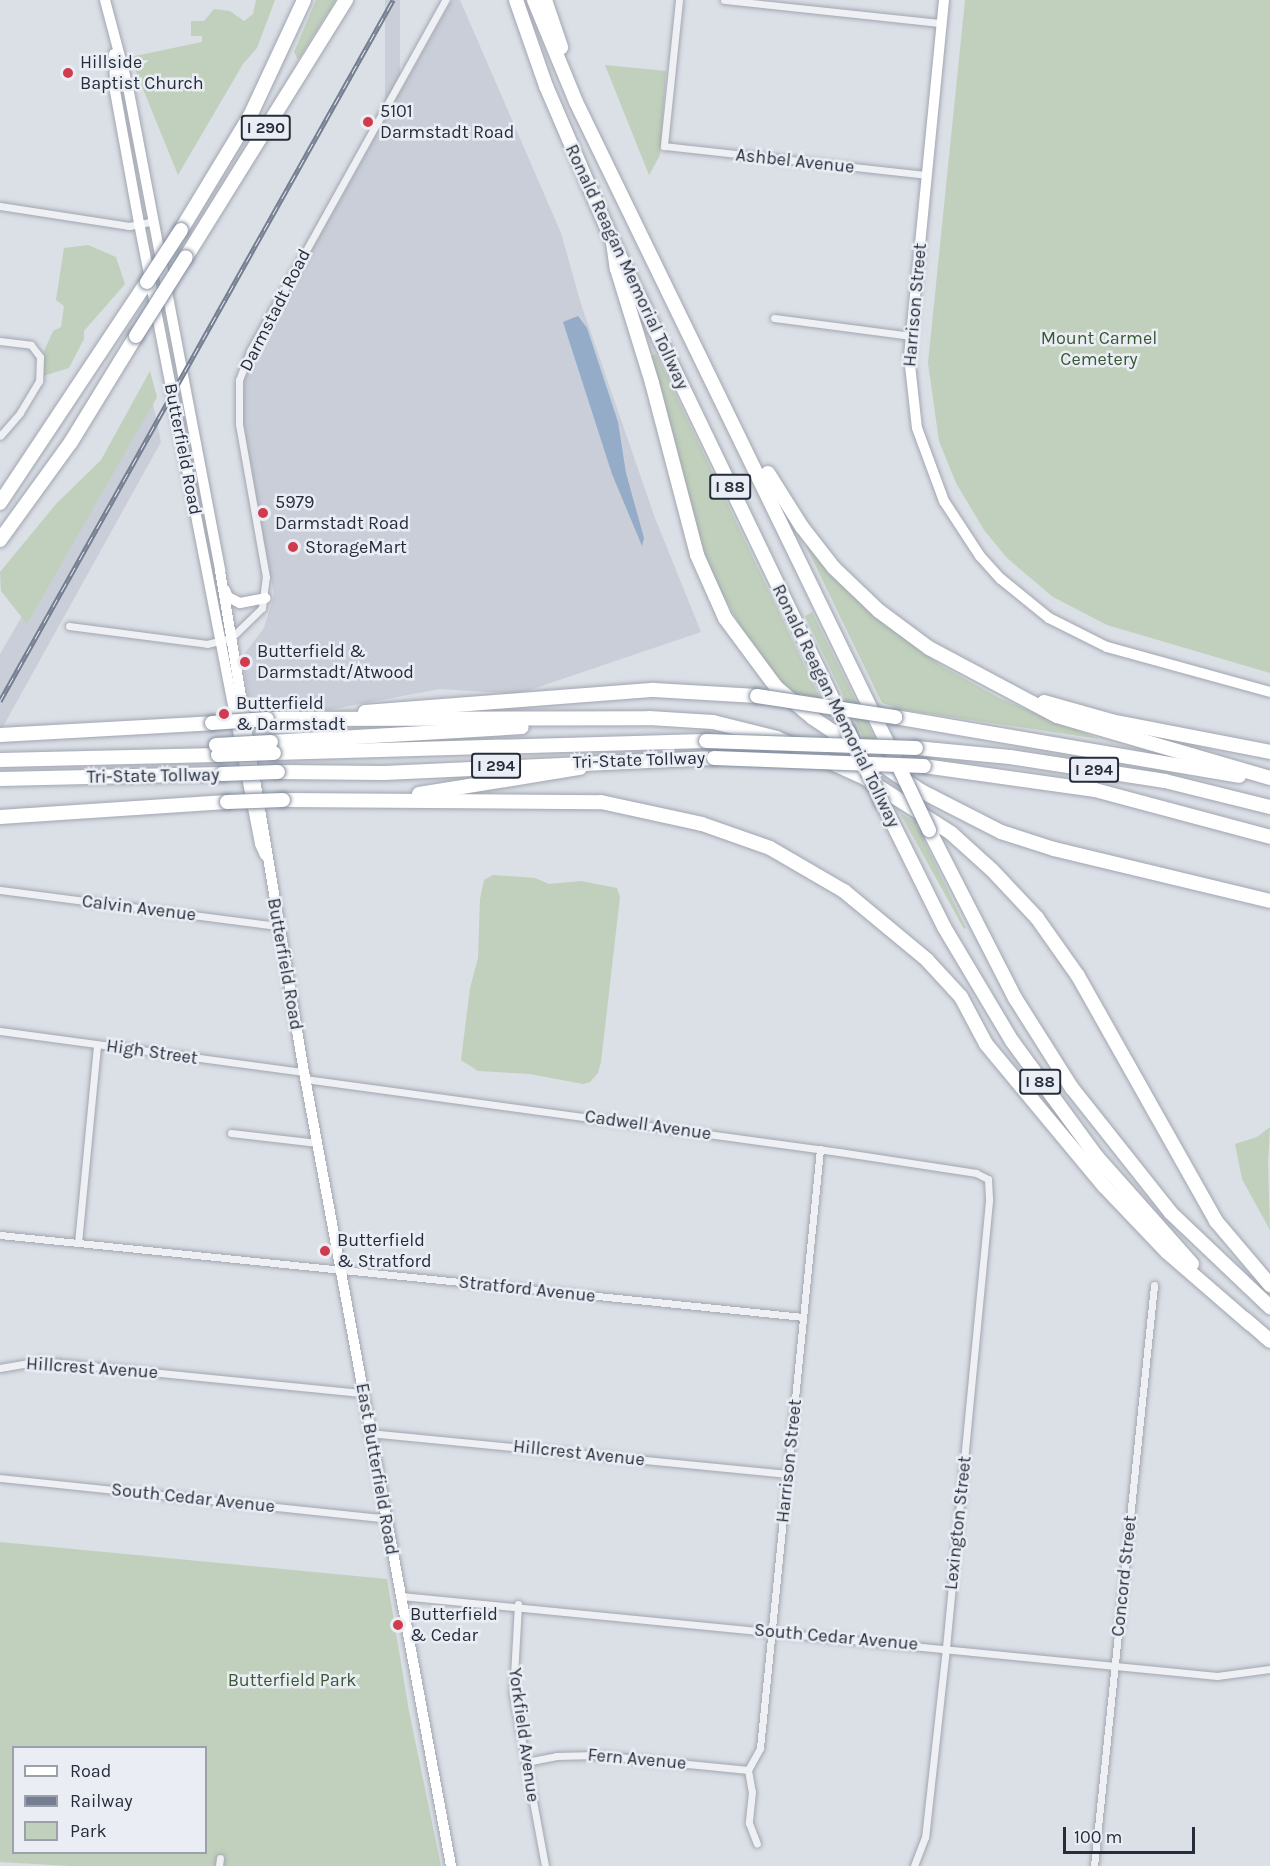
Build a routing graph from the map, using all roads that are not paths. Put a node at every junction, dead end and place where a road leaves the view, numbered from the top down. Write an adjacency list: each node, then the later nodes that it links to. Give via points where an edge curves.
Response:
1 (105, 0): 12 (main road, Butterfield Road)
2 (304, 0): 24 (highway, I 290, bridge, via 256,105 181,230)
3 (346, 0): 25 (highway, I 290, bridge, via 71,442)
4 (445, 0): 27 (street, Darmstadt Road, via 260,333 239,380 238,424 266,577)
5 (516, 0): 18 (highway, Ronald Reagan Memorial Tollway / I 88, via 546,86)
6 (534, 0): 13 (highway, Ronald Reagan Memorial Tollway / I 88)
7 (545, 0): 13 (highway)
8 (679, 0): 14 (street, Ashbel Avenue, via 664,146)
9 (724, 0): 11 (street)
10 (944, 0): 11 (main road, Harrison Street)
11 (941, 23): 14 (main road, Harrison Street)
12 (114, 41): 16 (main road, Butterfield Road, via 128,87); 17 (main road, Butterfield Road, via 115,91)
13 (576, 102): 22 (highway, Ronald Reagan Memorial Tollway / I 88)
14 (926, 175): 20 (main road, Harrison Street)
15 (0, 206): 17 (street, via 129,226)
16 (154, 221): 17 (street); 26 (main road, Butterfield Road)
17 (139, 224): 29 (main road, Butterfield Road)
18 (613, 242): 47 (highway, via 697,555 725,618 776,687 813,718 921,791 1001,832 1054,849); 63 (highway, Ronald Reagan Memorial Tollway / I 88, bridge, via 882,802 966,966 1037,1078 1117,1181)
19 (774, 318): 20 (street)
20 (910, 336): 31 (main road, Harrison Street, via 910,389 923,453 958,526 1001,579 1049,618 1107,647)
21 (0, 341): 23 (street, via 31,345 40,357 39,381 20,413)
22 (716, 387): 30 (highway, via 742,424 790,510 834,568 905,632); 61 (highway, Ronald Reagan Memorial Tollway / I 88, bridge, via 929,831 1015,998 1072,1088 1171,1213)
23 (0, 436)
24 (0, 503)
25 (0, 540)
26 (222, 584): 27 (main road, via 228,597 240,603); 29 (main road, Butterfield Road)
27 (266, 598): 29 (street, via 256,617)
28 (69, 626): 29 (street, via 197,644)
29 (226, 640): 48 (main road, Butterfield Road, via 260,844 266,855)
30 (984, 679): 36 (highway, via 1090,716); 39 (highway, via 1029,704 1085,726)
31 (1270, 692)
32 (617, 718): 33 (highway); 35 (highway); 60 (highway, via 713,722 827,757 893,794 971,851 1013,891 1060,948 1216,1221)
33 (267, 719): 34 (highway, bridge); 41 (highway, bridge, via 654,690 757,696 1109,751)
34 (0, 735)
35 (273, 747): 37 (highway, Tri-State Tollway / I 294, bridge, via 155,756); 43 (highway, Tri-State Tollway / I 294, bridge, via 706,741 916,748 1010,757 1165,781)
36 (1270, 752)
37 (3, 760)
38 (624, 760): 40 (highway, Tri-State Tollway / I 294, bridge, via 384,773); 42 (highway); 45 (highway, Tri-State Tollway / I 294, bridge, via 714,758 924,766 1095,790)
39 (1270, 778)
40 (0, 779)
41 (1270, 784)
42 (378, 800): 44 (highway, bridge, via 227,802); 63 (highway, via 602,802 702,824 770,848 844,891 927,960 961,998 986,1044 1104,1186 1167,1252)
43 (1270, 807)
44 (0, 817)
45 (1270, 837)
46 (0, 890): 48 (street, Calvin Avenue)
47 (1270, 901)
48 (278, 926): 51 (main road, Butterfield Road)
49 (0, 1031): 50 (street, High Street)
50 (97, 1045): 51 (street, High Street); 57 (street)
51 (304, 1076): 53 (main road, East Butterfield Road); 54 (street, Cadwell Avenue)
52 (231, 1133): 53 (street)
53 (317, 1143): 58 (main road, East Butterfield Road)
54 (820, 1149): 55 (street, Cadwell Avenue, via 976,1173); 62 (street, Harrison Street)
55 (988, 1179): 74 (street, Lexington Street, via 988,1213)
56 (0, 1235): 57 (street, Stratford Avenue)
57 (78, 1243): 58 (street, Stratford Avenue)
58 (340, 1269): 62 (street, Stratford Avenue); 66 (main road, East Butterfield Road)
59 (1154, 1285): 75 (street, Concord Street)
60 (1270, 1285)
61 (1270, 1307)
62 (803, 1317): 68 (street, Harrison Street)
63 (1250, 1324): 64 (highway, Ronald Reagan Memorial Tollway / I 88)
64 (1270, 1341)
65 (0, 1368): 66 (street, Hillcrest Avenue, via 40,1361)
66 (363, 1393): 67 (main road, East Butterfield Road)
67 (370, 1433): 68 (street, Hillcrest Avenue); 70 (main road, East Butterfield Road)
68 (788, 1474): 73 (street, Harrison Street)
69 (0, 1478): 70 (street, South Cedar Avenue)
70 (387, 1519): 71 (main road, East Butterfield Road)
71 (401, 1596): 72 (street, South Cedar Avenue); 80 (main road, East Butterfield Road)
72 (518, 1604): 73 (street, South Cedar Avenue); 77 (street, Yorkfield Avenue, via 512,1678)
73 (771, 1632): 74 (street, South Cedar Avenue); 78 (street, Harrison Street, via 760,1748)
74 (946, 1648): 75 (street, South Cedar Avenue); 82 (street, Lexington Street, via 925,1837)
75 (1115, 1666): 76 (street, South Cedar Avenue, via 1217,1676); 83 (street, Concord Street)
76 (1270, 1669)
77 (526, 1762): 78 (street, Fern Avenue, via 556,1756 597,1755); 81 (street, Yorkfield Avenue)
78 (748, 1770): 79 (street, via 752,1792 749,1823)
79 (757, 1844)
80 (451, 1866)
81 (545, 1866)
82 (914, 1866)
83 (1094, 1866)

